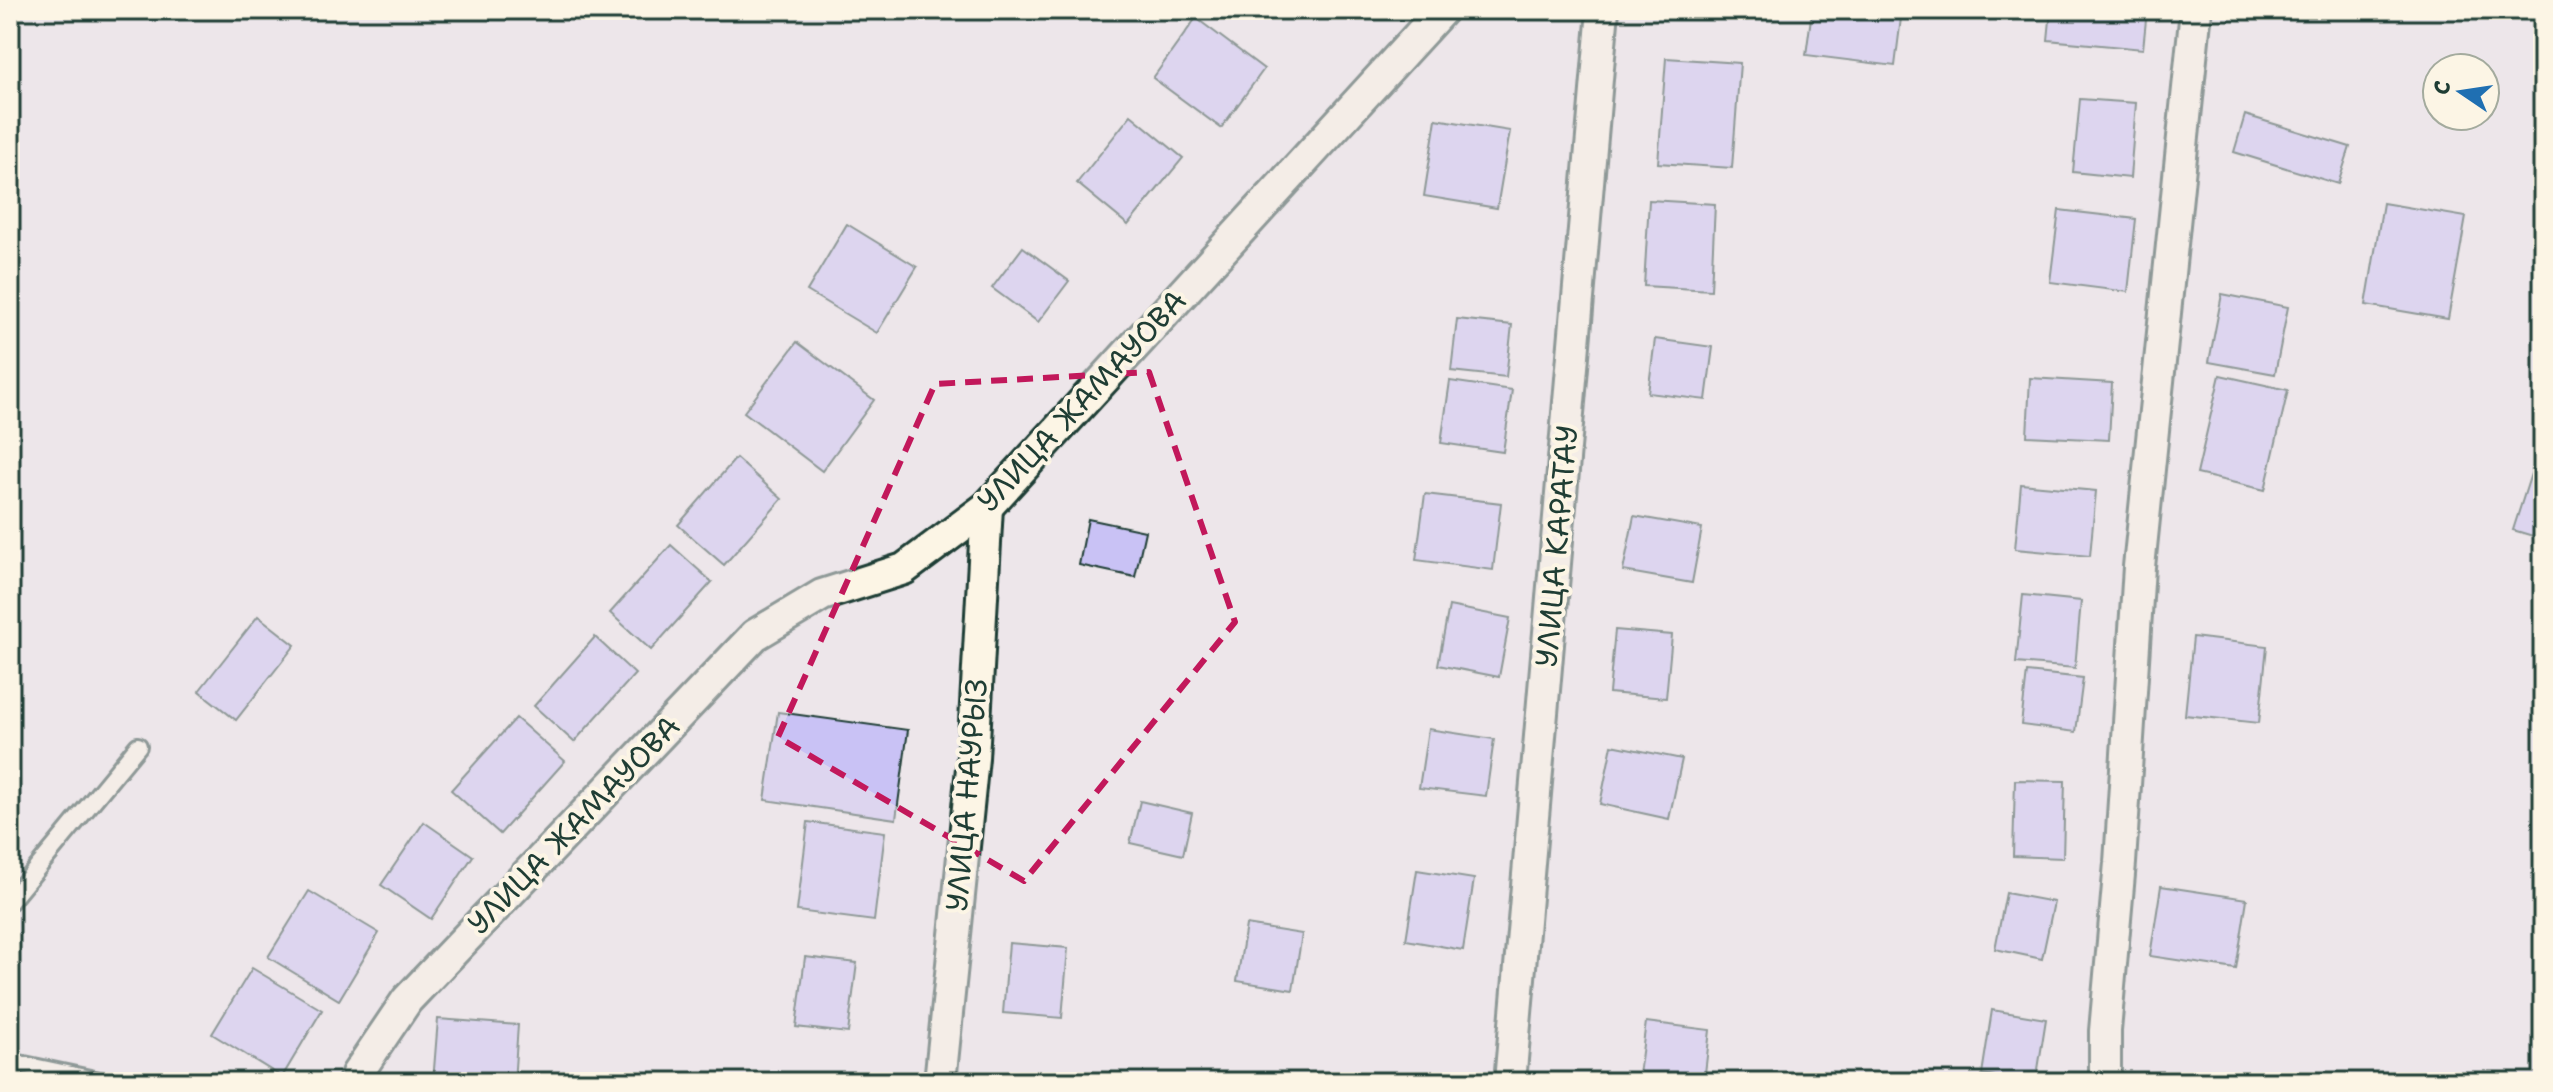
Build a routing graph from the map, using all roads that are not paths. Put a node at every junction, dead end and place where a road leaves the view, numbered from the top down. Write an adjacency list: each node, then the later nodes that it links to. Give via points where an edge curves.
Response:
1 (1442, 10): 4 (street, УЛИЦА ЖАМАУОВА)
2 (1603, 10): 11 (street, УЛИЦА КАРАТАУ)
3 (2196, 10): 12 (street, via 2139,567)
4 (987, 507): 9 (street, УЛИЦА ЖАМАУОВА, via 904,569 822,595 755,635 407,1000); 10 (street, УЛИЦА НАУРЫЗ, via 973,758)
5 (138, 746): 6 (lane)
6 (10, 901)
7 (10, 1062): 8 (lane)
8 (104, 1082)
9 (354, 1082)
10 (940, 1082)
11 (1510, 1082)
12 (2105, 1082)

